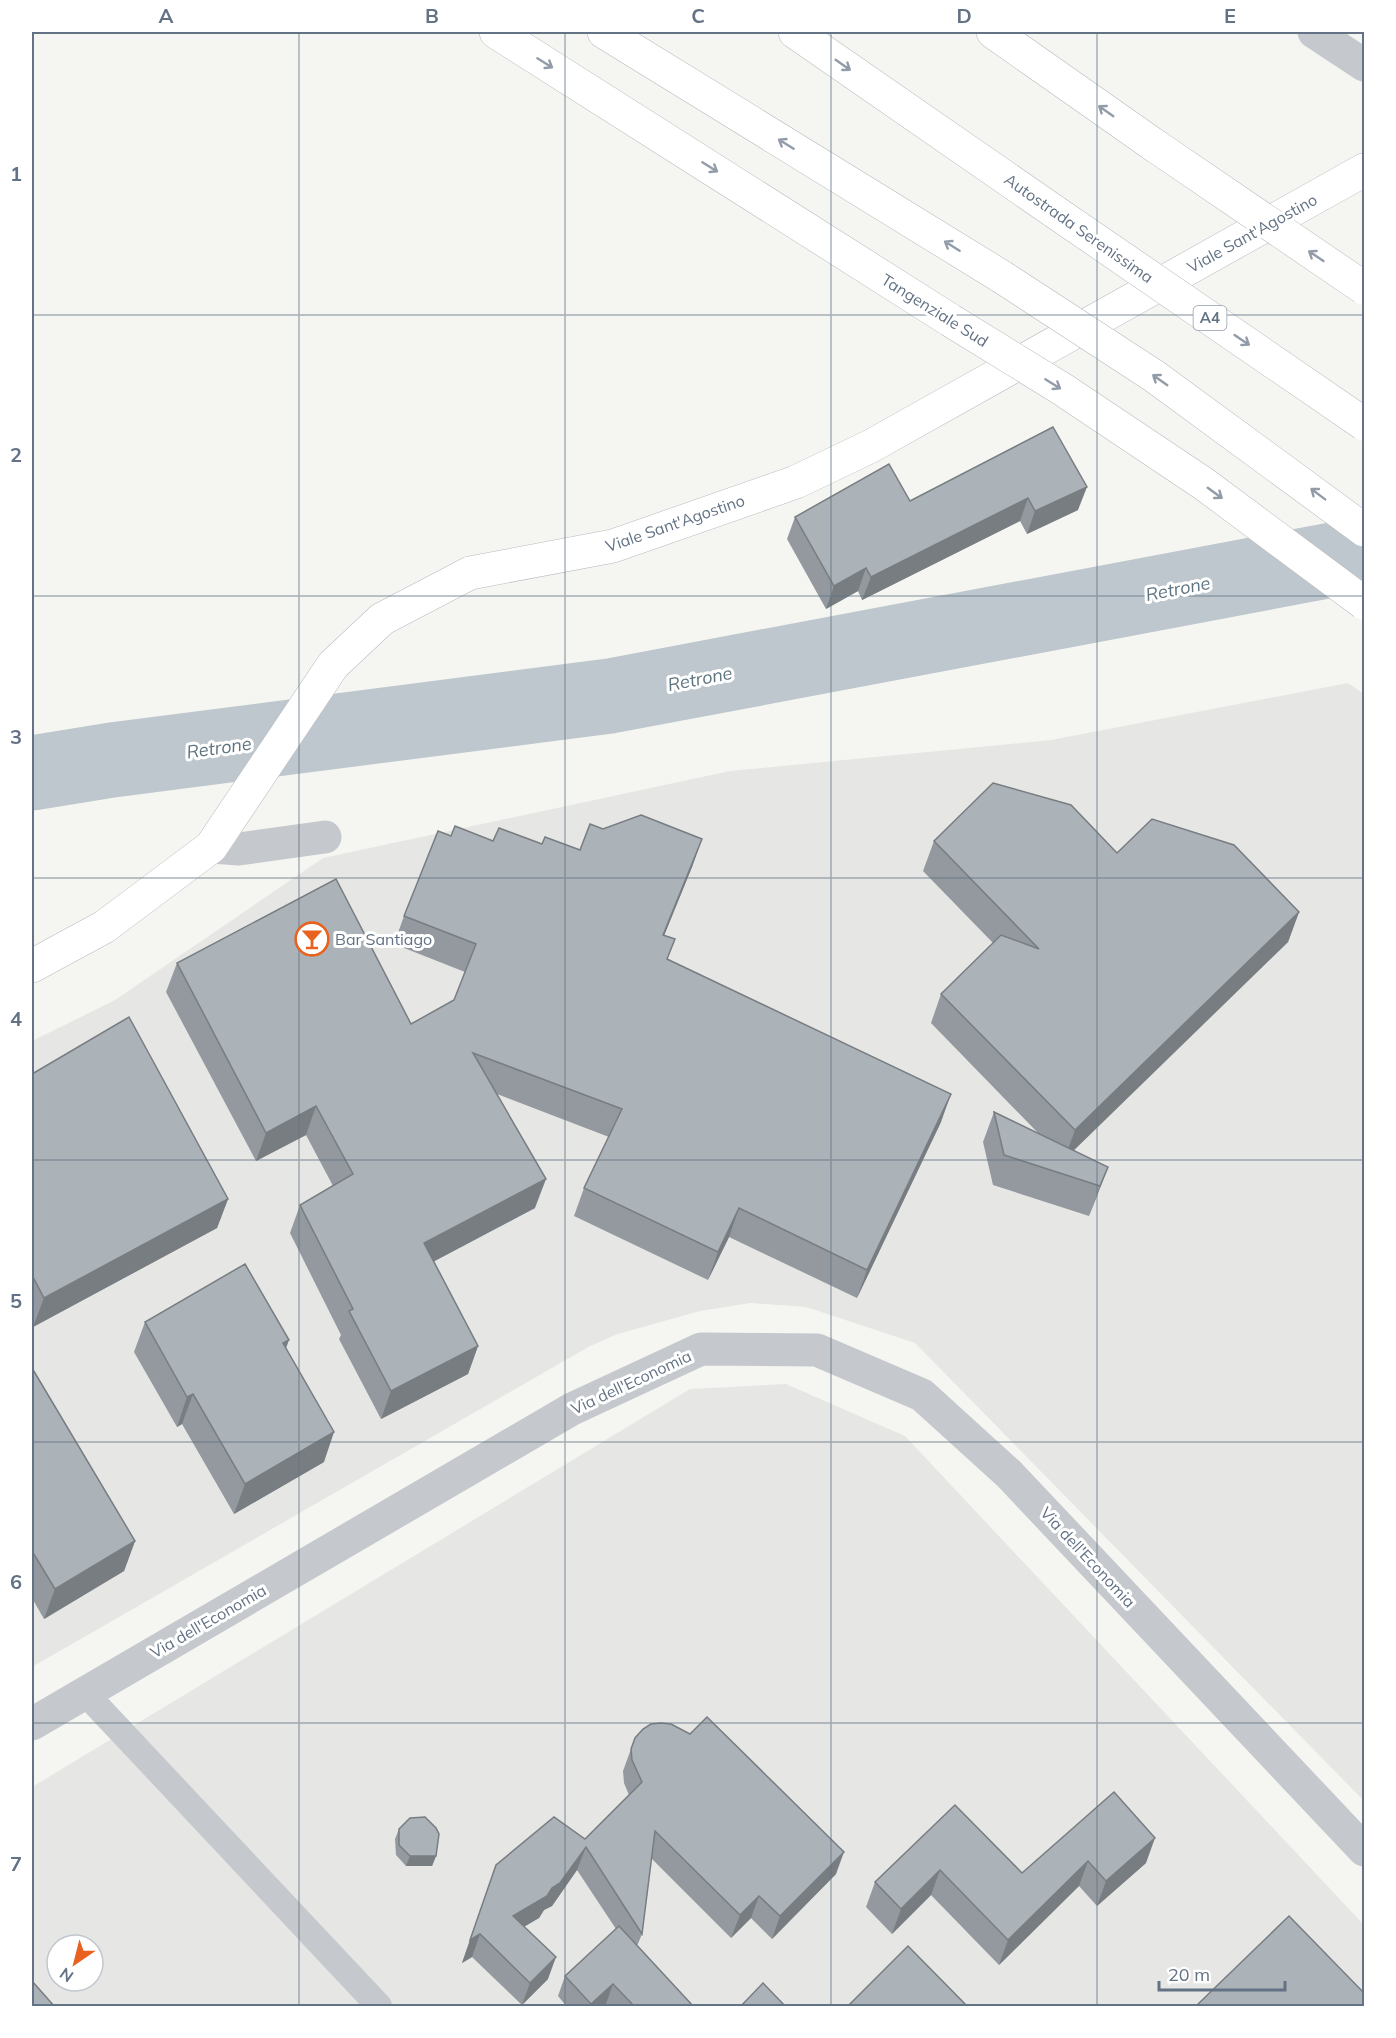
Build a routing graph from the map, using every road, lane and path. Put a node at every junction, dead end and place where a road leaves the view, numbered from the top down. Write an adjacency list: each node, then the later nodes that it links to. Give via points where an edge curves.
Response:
1 (496, 32): 11 (main road, Tangenziale Sud, one-way to 11, bridge, via 1062,389 1204,484)
2 (604, 32): 10 (main road, one-way to 2, bridge, via 1154,376 1002,277)
3 (795, 32): 9 (main road, Autostrada Serenissima / A4, one-way to 9, bridge)
4 (993, 32): 8 (main road, one-way to 4, bridge)
5 (1314, 32): 6 (street)
6 (1365, 65)
7 (1365, 170): 13 (main road, Viale Sant'Agostino, via 871,447 796,482 613,546 470,573 382,619 333,665)
8 (1365, 288)
9 (1365, 424)
10 (1365, 530)
11 (1365, 603)
12 (325, 837): 13 (street, via 238,849)
13 (211, 847): 14 (main road, Viale Sant'Agostino, via 104,927)
14 (32, 966)
15 (85, 1693): 16 (street, Via dell'Economia); 17 (street, Via dell'Economia, via 572,1409 701,1349 818,1350 922,1395 992,1458); 18 (lane)
16 (32, 1724)
17 (1365, 1850)
18 (379, 2007)

